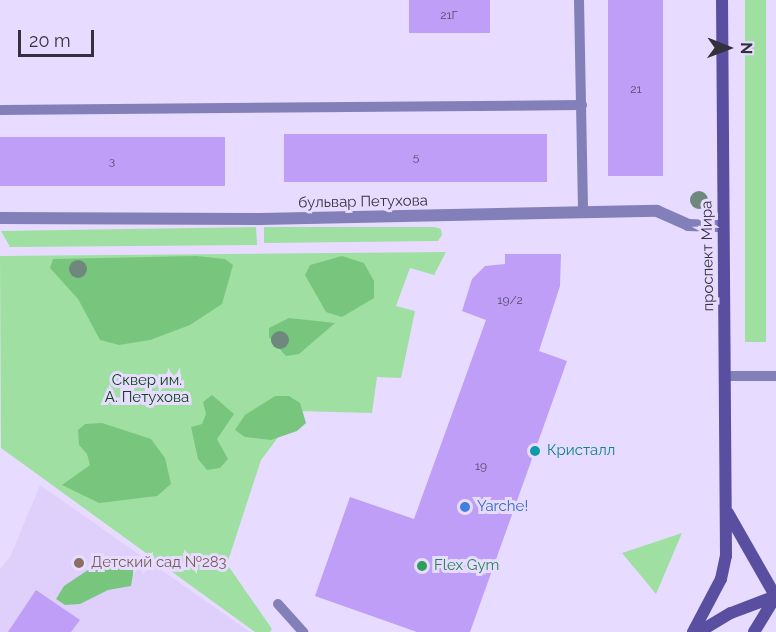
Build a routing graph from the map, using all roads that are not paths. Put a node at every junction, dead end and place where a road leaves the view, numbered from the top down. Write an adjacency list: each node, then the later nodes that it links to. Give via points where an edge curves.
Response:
1 (579, 0): 3 (lane)
2 (722, 0): 7 (main road, проспект Мира)
3 (582, 105): 4 (lane); 5 (lane)
4 (0, 110)
5 (583, 212): 6 (street, бульвар Петухова, via 260,219); 7 (street, бульвар Петухова, via 657,211 687,225)
6 (0, 218)
7 (723, 226): 8 (main road, проспект Мира)
8 (725, 376): 9 (lane); 10 (main road, проспект Мира)
9 (776, 376)
10 (727, 512): 11 (main road, проспект Мира); 14 (main road, проспект Мира, via 721,579)
11 (776, 596): 15 (main road, via 731,613); 16 (main road)
12 (278, 604): 13 (lane)
13 (303, 632)
14 (693, 632)
15 (699, 632)
16 (753, 632)

